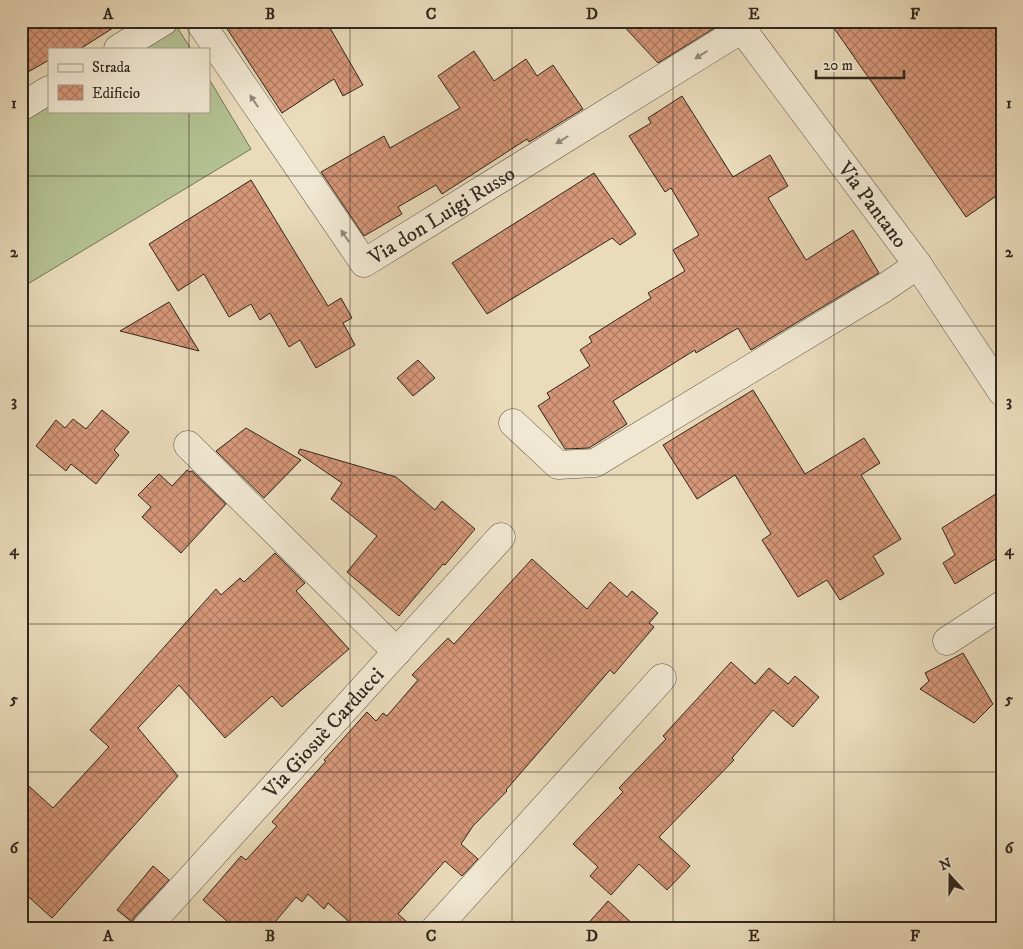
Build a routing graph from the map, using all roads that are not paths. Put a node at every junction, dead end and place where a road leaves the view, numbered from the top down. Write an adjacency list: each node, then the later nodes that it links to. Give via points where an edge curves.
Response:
1 (164, 21): 4 (street)
2 (200, 21): 3 (street, Via don Luigi Russo, one-way to 2, via 364,264)
3 (739, 25): 7 (street, Via Pantano)
4 (120, 48)
5 (48, 91): 6 (street)
6 (21, 107)
7 (918, 265): 8 (street, Via Pantano); 9 (street, via 595,463 558,465)
8 (1002, 392)
9 (513, 423)
10 (188, 445): 14 (street)
11 (501, 538): 14 (street, Via Giosuè Carducci)
12 (1002, 606): 13 (street)
13 (947, 641)
14 (397, 652): 16 (street, Via Giosuè Carducci)
15 (662, 678): 17 (street)
16 (146, 928)
17 (436, 928)

